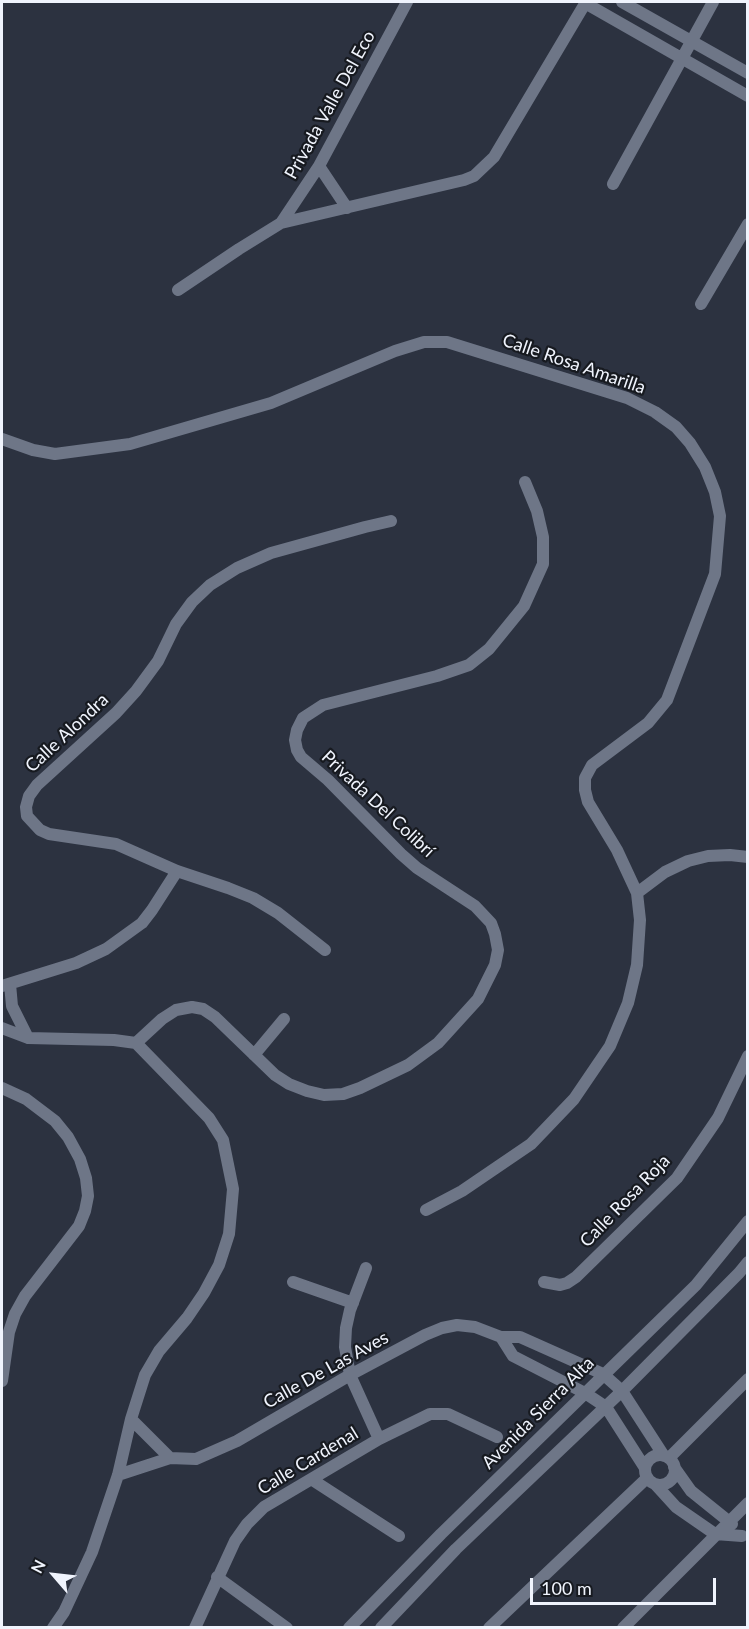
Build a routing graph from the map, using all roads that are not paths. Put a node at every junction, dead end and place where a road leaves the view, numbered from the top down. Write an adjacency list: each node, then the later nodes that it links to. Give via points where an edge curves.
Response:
1 (407, 2): 9 (street, Privada Valle Del Eco)
2 (586, 2): 6 (street); 11 (street, via 494,157 483,169 464,180)
3 (622, 2): 5 (street)
4 (713, 2): 5 (street)
5 (691, 40): 6 (street); 7 (street)
6 (681, 59): 8 (street); 10 (street)
7 (747, 73)
8 (747, 96)
9 (319, 166): 11 (street); 12 (street, Privada Valle Del Eco)
10 (613, 184)
11 (347, 208): 12 (street)
12 (281, 223): 14 (street)
13 (747, 224): 15 (street)
14 (178, 290)
15 (701, 304)
16 (2, 439): 21 (street, Calle Rosa Amarilla, via 55,454 130,444 271,403 424,342 447,342 627,398 676,427 705,467 715,492 720,516 715,574 667,700 648,723 592,765 585,778 588,802)
17 (525, 482): 28 (street, Privada Del Colibrí, via 543,537 543,564 524,606 489,649 469,665 437,676 323,705 303,718 295,740 301,757 401,854 484,914 495,934 498,950 487,984 438,1043 408,1065 343,1094 324,1095 289,1084)
18 (391, 521): 20 (street, Calle Alondra, via 271,553 210,585 176,624 158,661 136,691 29,796 27,816 40,830 117,844)
19 (747, 857): 21 (street, via 708,856 688,861)
20 (177, 871): 22 (street, Calle Alondra, via 253,898); 23 (street, via 142,922 106,949 76,963)
21 (637, 893): 31 (street, Calle Rosa Amarilla, via 637,965 628,1003 610,1046 574,1099 531,1144 462,1191)
22 (325, 950)
23 (6, 985): 26 (street)
24 (284, 1019): 28 (street)
25 (2, 1028): 26 (street)
26 (28, 1038): 27 (street)
27 (136, 1043): 28 (street, Privada Del Colibrí, via 176,1010 192,1007 215,1017); 48 (street, via 209,1118 223,1140 233,1189 229,1234 219,1265 187,1318 159,1351 146,1374)
28 (254, 1055)
29 (747, 1056): 36 (street, Calle Rosa Roja, via 718,1118 677,1178 576,1276 560,1285)
30 (2, 1088): 44 (street, via 26,1099 55,1121 68,1137 87,1178 88,1196 79,1226 15,1314)
31 (426, 1210)
32 (747, 1221): 41 (street, Avenida Sierra Alta, via 696,1286)
33 (747, 1262): 45 (street)
34 (366, 1268): 37 (street)
35 (293, 1282): 37 (street)
36 (544, 1282)
37 (353, 1303): 42 (street, via 345,1347)
38 (501, 1337): 39 (street, Calle De Las Aves, via 520,1337); 40 (street, via 513,1356); 42 (street, Calle De Las Aves, via 475,1327 442,1328)
39 (548, 1351): 40 (street); 41 (street, Calle De Las Aves)
40 (539, 1369): 46 (street)
41 (603, 1374): 45 (street, Calle De Las Aves); 46 (street, Avenida Sierra Alta)
42 (350, 1375): 50 (street); 51 (street, Calle De Las Aves, via 237,1441 196,1459)
43 (747, 1379): 52 (street)
44 (2, 1381)
45 (622, 1391): 47 (street); 52 (street, Calle De Las Aves)
46 (585, 1393): 47 (street); 65 (street, Avenida Sierra Alta)
47 (606, 1407): 54 (street); 66 (street, via 456,1549)
48 (131, 1419): 51 (street); 53 (street)
49 (497, 1437): 50 (street, Calle Cardenal, via 438,1413)
50 (379, 1439): 55 (street, Calle Cardenal)
51 (170, 1458): 53 (street, Calle De Las Aves)
52 (669, 1460): 54 (street, via 654,1456 650,1459); 54 (street, via 674,1472 669,1481 660,1485); 57 (street, Calle De Las Aves, via 691,1491)
53 (118, 1475): 62 (street, via 92,1552)
54 (649, 1477): 58 (street, via 676,1507); 67 (street)
55 (311, 1479): 59 (street); 61 (street, Calle Cardenal, via 264,1507 247,1524)
56 (747, 1503): 57 (street)
57 (729, 1520): 58 (street); 60 (street, Calle De Las Aves)
58 (715, 1534): 60 (street); 68 (street)
59 (399, 1536)
60 (745, 1538)
61 (217, 1577): 63 (street, Calle Cardenal); 64 (street)
62 (53, 1628)
63 (195, 1628)
64 (287, 1628)
65 (349, 1628)
66 (381, 1628)
67 (489, 1628)
68 (623, 1628)

